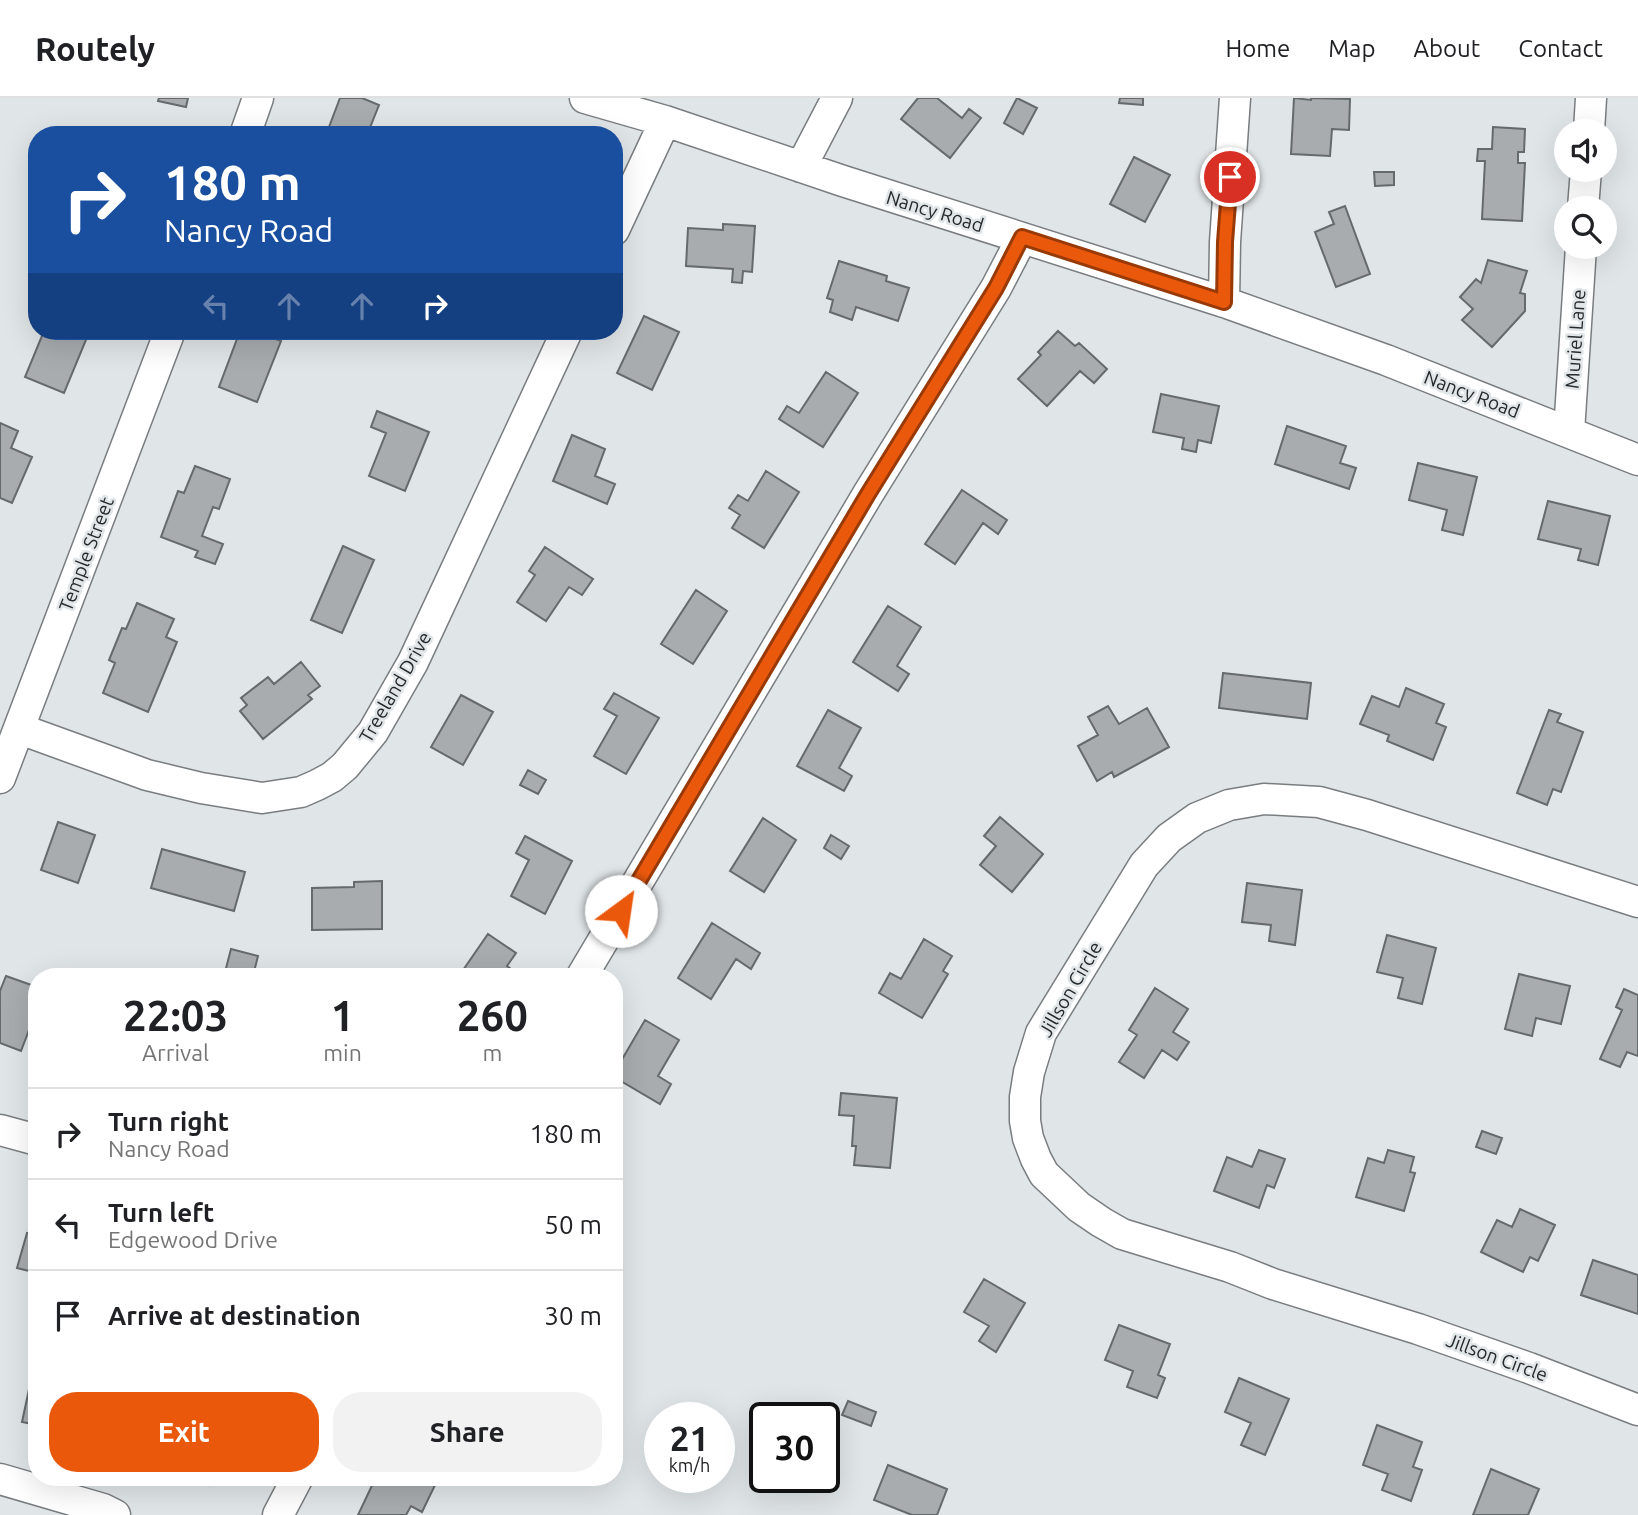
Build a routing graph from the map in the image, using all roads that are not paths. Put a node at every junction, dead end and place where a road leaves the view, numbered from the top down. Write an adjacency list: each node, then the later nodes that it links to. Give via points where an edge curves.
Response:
1 (258, 98): 8 (street)
2 (585, 98): 7 (street, Nancy Road)
3 (837, 98): 9 (street)
4 (1235, 98): 13 (street)
5 (1591, 98): 6 (street)
6 (1589, 119)
7 (666, 121): 9 (street, Nancy Road); 10 (street)
8 (247, 126)
9 (801, 167): 11 (street, Nancy Road)
10 (623, 211)
11 (1022, 237): 13 (street, Nancy Road); 21 (street, via 996,288)
12 (1580, 259): 16 (street, Muriel Lane)
13 (1224, 302): 16 (street, Nancy Road)
14 (167, 340): 18 (street, Temple Street)
15 (563, 340): 18 (street, Treeland Drive, via 412,662 373,732 332,777 301,792 262,798 147,775)
16 (1569, 432): 17 (street, Nancy Road)
17 (1638, 460)
18 (20, 729): 19 (street, Temple Street)
19 (0, 778)
20 (1638, 902): 24 (street, Jillson Circle, via 1319,802 1264,799 1228,805 1187,824 1144,865 1041,1033 1029,1072 1025,1121 1044,1174 1079,1207 1122,1234 1418,1329)
21 (587, 968)
22 (0, 1130): 23 (street)
23 (28, 1138)
24 (1638, 1410)
25 (0, 1479): 27 (street)
26 (293, 1486): 28 (street)
27 (115, 1515)
28 (278, 1515)

